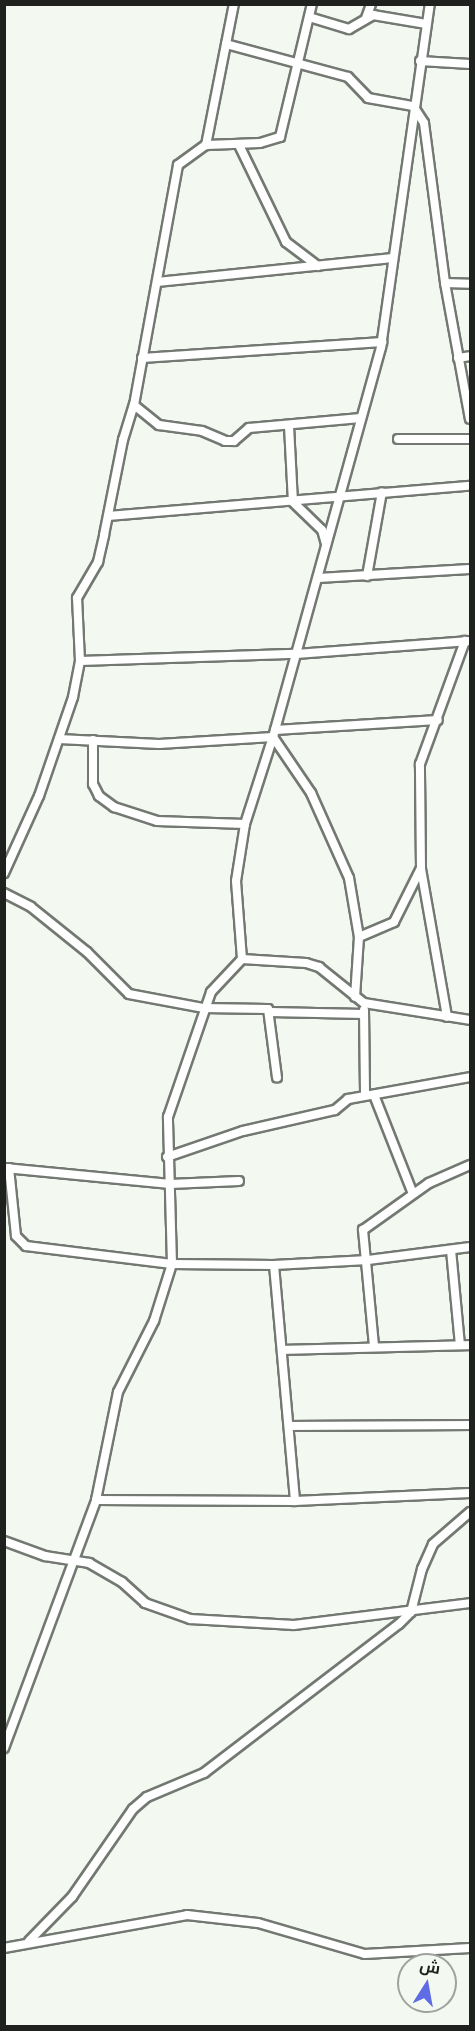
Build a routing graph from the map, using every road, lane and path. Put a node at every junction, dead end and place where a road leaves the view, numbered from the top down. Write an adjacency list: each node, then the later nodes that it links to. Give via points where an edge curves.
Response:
1 (234, 4): 8 (street)
2 (312, 4): 5 (street)
3 (371, 4): 6 (street)
4 (429, 4): 7 (street)
5 (309, 17): 6 (street, via 349,29); 10 (street)
6 (366, 18): 7 (street, via 387,16)
7 (426, 24): 9 (street)
8 (226, 44): 10 (street); 13 (street)
9 (420, 61): 11 (street); 12 (street)
10 (298, 63): 12 (street, via 348,77 368,98); 14 (street, via 280,137)
11 (471, 64)
12 (413, 106): 15 (street); 18 (street, via 428,136)
13 (206, 145): 14 (street); 17 (street, via 178,165)
14 (239, 145): 16 (street, via 286,242)
15 (393, 258): 16 (street); 20 (street)
16 (318, 266): 17 (street)
17 (157, 282): 23 (street)
18 (445, 283): 19 (street); 22 (street)
19 (471, 284)
20 (382, 342): 23 (street); 25 (street)
21 (471, 356): 22 (street)
22 (458, 357): 26 (street)
23 (142, 358): 24 (street)
24 (134, 405): 27 (street, via 159,425 202,431 225,441 234,441 249,429); 34 (street, via 123,440)
25 (361, 418): 27 (street); 32 (street)
26 (471, 419)
27 (289, 426): 33 (street)
28 (471, 438): 29 (street)
29 (398, 439)
30 (471, 486): 31 (street)
31 (382, 492): 32 (street); 37 (street)
32 (340, 496): 33 (street); 35 (street)
33 (293, 502): 34 (street); 35 (street, via 322,530)
34 (109, 516): 41 (street, via 98,562 77,598)
35 (327, 545): 38 (street)
36 (471, 569): 37 (street)
37 (367, 576): 38 (street)
38 (318, 579): 40 (street)
39 (468, 641): 40 (street); 42 (street)
40 (296, 654): 41 (street); 43 (street)
41 (80, 661): 44 (street)
42 (438, 720): 43 (street); 47 (street, via 420,764)
43 (274, 734): 45 (street, via 159,744); 46 (street); 50 (street, via 311,793 349,878)
44 (59, 739): 45 (street); 48 (street, via 39,796)
45 (93, 740): 46 (street, via 93,784 99,796 114,807 157,821)
46 (245, 824): 51 (street, via 236,881)
47 (421, 868): 50 (street, via 394,922); 57 (street)
48 (4, 873)
49 (4, 893): 54 (street, via 31,907 87,952 129,994)
50 (359, 937): 52 (street)
51 (242, 958): 52 (street, via 319,966); 54 (street, via 211,992)
52 (355, 997): 53 (street)
53 (364, 1004): 56 (street); 57 (street)
54 (203, 1008): 55 (street, via 264,1006); 62 (street, via 168,1117)
55 (270, 1012): 56 (street); 59 (street)
56 (363, 1014): 61 (street)
57 (447, 1017): 58 (street)
58 (471, 1020)
59 (277, 1077)
60 (471, 1077): 61 (street)
61 (369, 1095): 62 (street, via 348,1099 335,1110 243,1131); 67 (street)
62 (167, 1157): 66 (street)
63 (471, 1165): 67 (street)
64 (7, 1168): 66 (street); 71 (street, via 20,1244)
65 (239, 1181): 66 (street)
66 (170, 1184): 71 (street)
67 (413, 1194): 70 (street, via 366,1225 363,1237)
68 (471, 1247): 69 (street)
69 (451, 1250): 70 (street); 73 (street)
70 (368, 1260): 72 (street); 75 (street)
71 (172, 1264): 72 (street); 80 (street, via 154,1321 118,1392)
72 (274, 1265): 76 (street)
73 (460, 1345): 74 (street); 75 (street)
74 (471, 1345)
75 (374, 1346): 76 (street)
76 (284, 1350): 78 (street)
77 (471, 1425): 78 (street)
78 (290, 1426): 81 (street)
79 (471, 1493): 81 (street)
80 (96, 1500): 81 (street); 84 (street)
81 (295, 1501)
82 (471, 1512): 86 (street, via 433,1544)
83 (4, 1541): 84 (street)
84 (72, 1562): 86 (street, via 89,1563 122,1582 145,1603 190,1619 294,1625); 87 (street)
85 (471, 1603): 86 (street)
86 (411, 1612): 88 (street, via 289,1711 204,1773 147,1797 133,1809 72,1897)
87 (4, 1748)
88 (29, 1941): 89 (street); 90 (street, via 187,1915 258,1923 365,1954)
89 (4, 1948)
90 (471, 1948)

